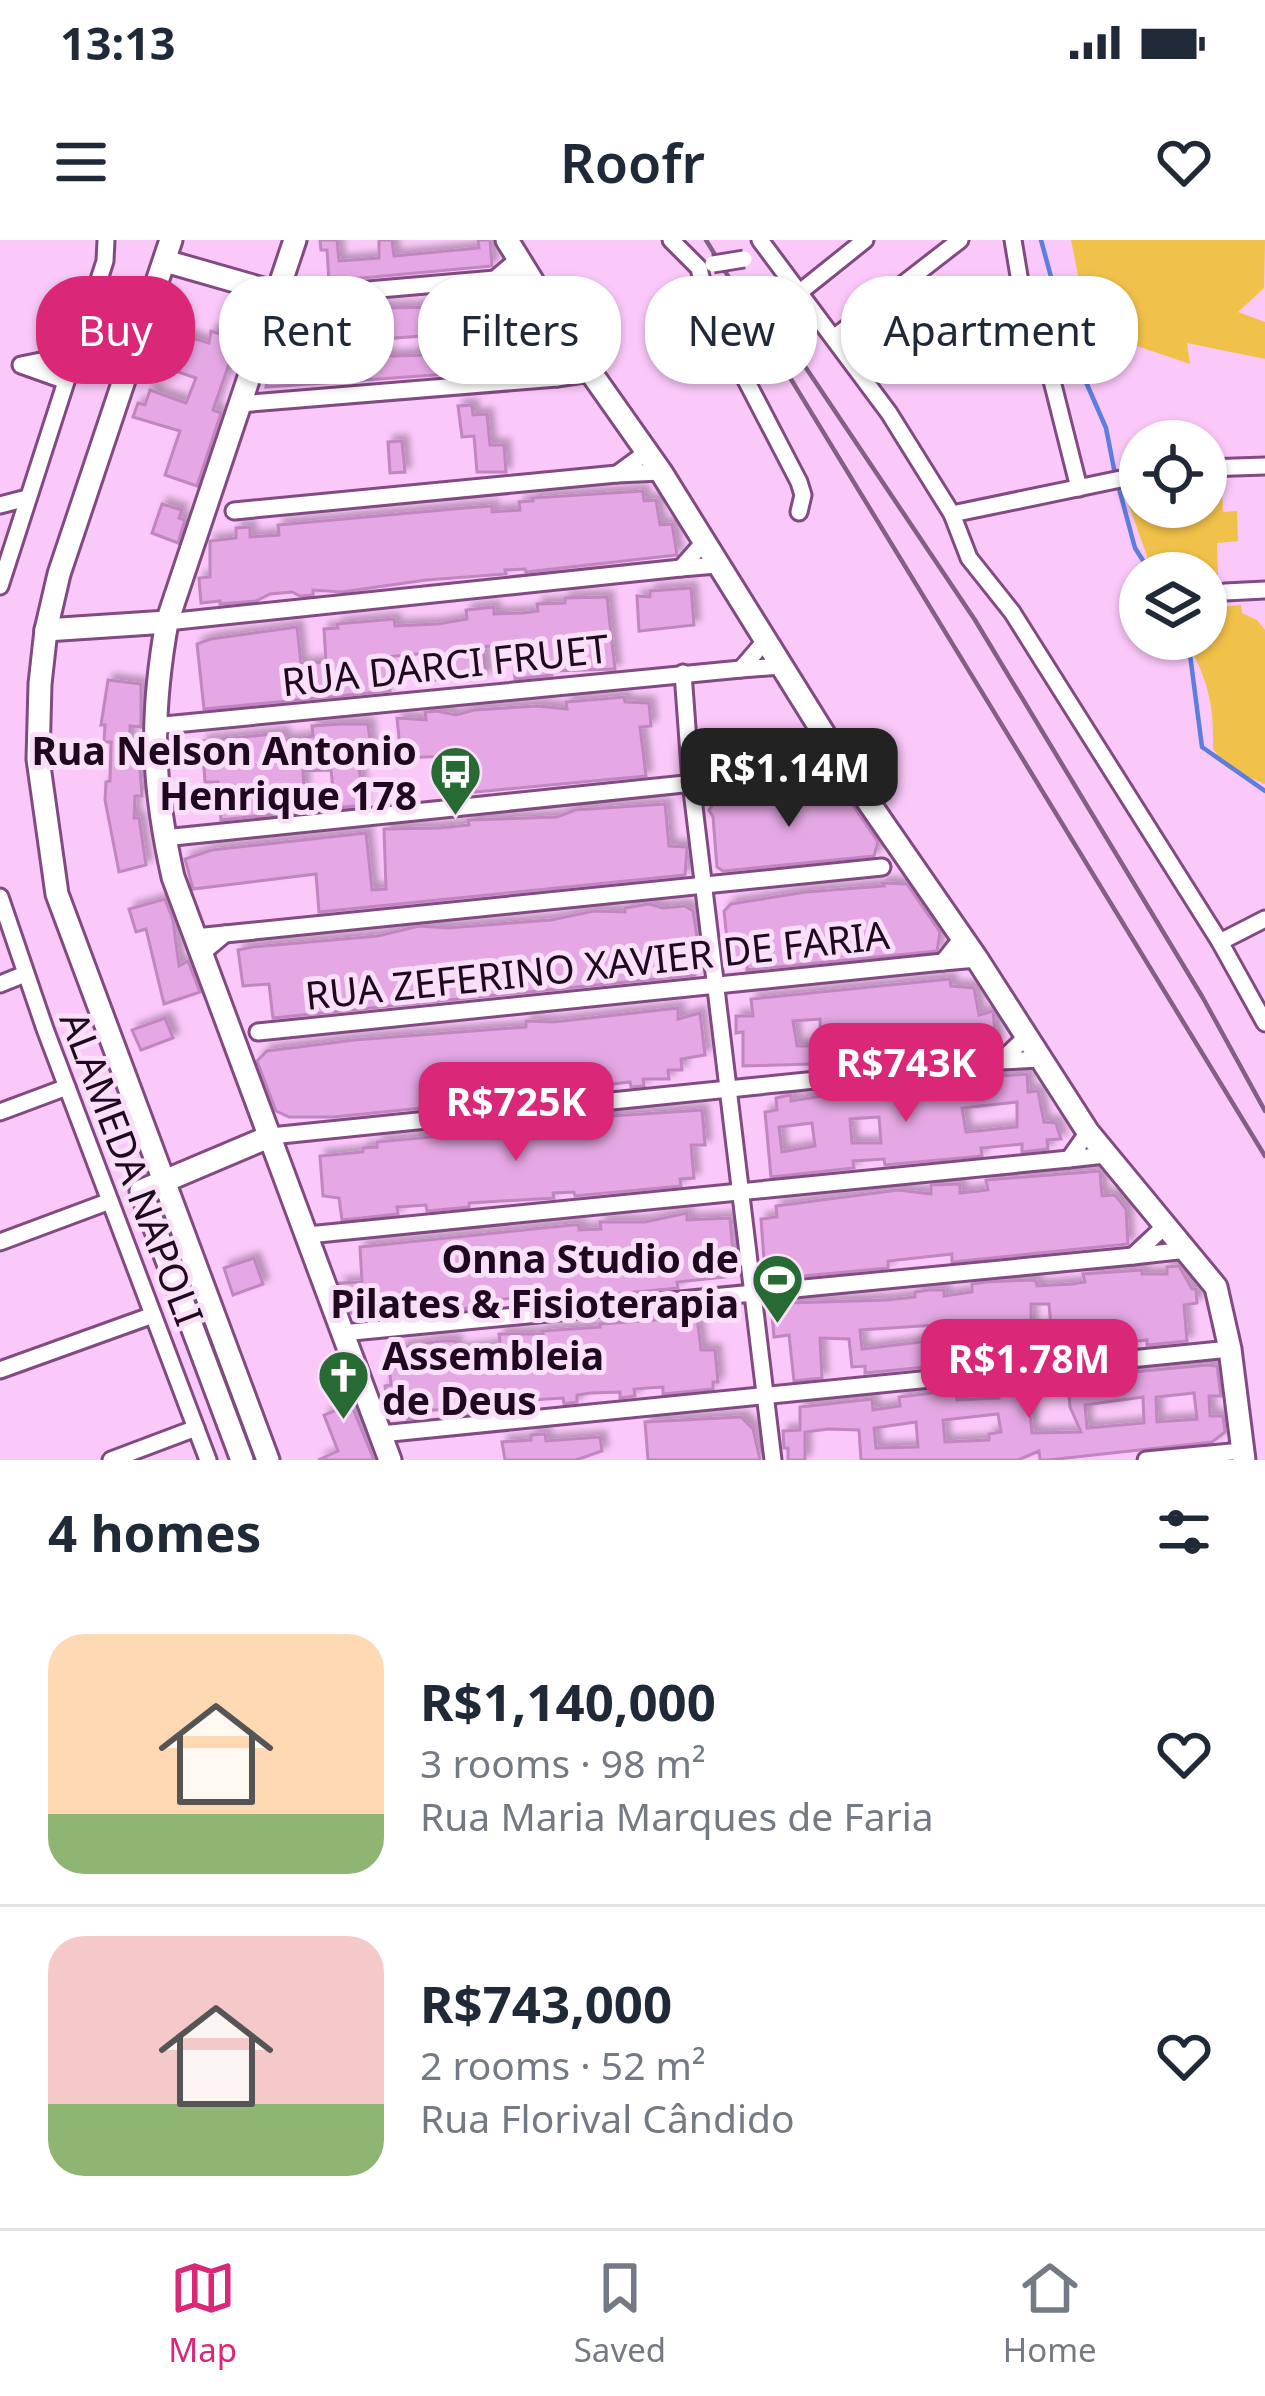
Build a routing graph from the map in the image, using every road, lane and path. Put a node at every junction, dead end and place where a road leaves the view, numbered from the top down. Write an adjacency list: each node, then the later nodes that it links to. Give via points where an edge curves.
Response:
1 (106, 240): 11 (street)
2 (295, 240): 13 (street)
3 (671, 240): 10 (street)
4 (865, 240): 15 (street)
5 (960, 240): 18 (street)
6 (1013, 240): 34 (street)
7 (762, 244): 10 (street, bridge, via 744,259); 14 (street)
8 (166, 247): 12 (street); 50 (street)
9 (518, 260): 16 (street, via 495,279)
10 (706, 266): 39 (street, via 708,307 799,482)
11 (100, 276)
12 (236, 276)
13 (283, 276)
14 (787, 276)
15 (817, 278)
16 (394, 288)
17 (817, 314): 18 (street)
18 (835, 338): 40 (street)
19 (36, 361): 20 (street)
20 (21, 364): 21 (street); 22 (street)
21 (0, 366)
22 (36, 370)
23 (65, 384): 36 (street)
24 (246, 384): 27 (street)
25 (484, 384): 27 (street)
26 (598, 384): 28 (street)
27 (239, 404): 35 (street)
28 (647, 452): 31 (street); 32 (street)
29 (1265, 466): 30 (street)
30 (1227, 468)
31 (661, 472): 32 (street); 43 (street)
32 (616, 474): 38 (street)
33 (1119, 479): 34 (street)
34 (1079, 488): 40 (street)
35 (208, 497): 38 (street); 41 (street)
36 (27, 498): 37 (street); 42 (street)
37 (0, 510): 42 (street)
38 (234, 511): 41 (street)
39 (799, 512)
40 (952, 514): 68 (street, via 969,558 1012,612)
41 (201, 520): 49 (street)
42 (18, 526): 46 (street)
43 (704, 542): 44 (street); 45 (street)
44 (718, 565): 45 (street); 51 (street)
45 (681, 568): 49 (street)
46 (0, 586)
47 (1265, 590): 48 (street)
48 (1227, 592)
49 (167, 622): 50 (street); 55 (street)
50 (46, 630): 87 (street, via 38,760 57,895)
51 (765, 641): 52 (street); 53 (street)
52 (781, 666): 53 (street, RUA DARCI FRUET); 56 (street)
53 (741, 669): 54 (street, RUA DARCI FRUET)
54 (683, 673): 55 (street, RUA DARCI FRUET); 59 (street)
55 (154, 726): 60 (street)
56 (833, 750): 57 (street); 58 (street)
57 (810, 771): 58 (street); 59 (street)
58 (847, 771): 61 (street)
59 (691, 782): 60 (street); 64 (street)
60 (164, 838): 69 (street)
61 (895, 842): 62 (street); 63 (street)
62 (910, 864): 63 (street); 67 (street)
63 (882, 867): 64 (street)
64 (704, 884): 69 (street, via 225,934); 74 (street)
65 (0, 897): 72 (street, ALAMEDA NAPOLI)
66 (1265, 919): 68 (street)
67 (962, 938): 70 (street); 71 (street, RUA ZEFERINO XAVIER DE FARIA)
68 (1220, 942): 75 (street)
69 (198, 945): 77 (street)
70 (976, 959): 71 (street, RUA ZEFERINO XAVIER DE FARIA); 76 (street)
71 (943, 962): 74 (street, RUA ZEFERINO XAVIER DE FARIA)
72 (25, 974): 73 (street); 80 (street, ALAMEDA NAPOLI)
73 (0, 984)
74 (715, 984): 77 (street, RUA ZEFERINO XAVIER DE FARIA, via 258,1032); 81 (street)
75 (1265, 1022)
76 (1026, 1037): 78 (street); 79 (street)
77 (235, 1044): 84 (street)
78 (1041, 1059): 79 (street); 83 (street)
79 (1001, 1061): 81 (street)
80 (68, 1087): 82 (street); 89 (street, ALAMEDA NAPOLI)
81 (730, 1087): 84 (street); 88 (street)
82 (0, 1112)
83 (1088, 1132): 85 (street); 86 (street)
84 (271, 1136): 87 (street); 91 (street)
85 (1105, 1155): 86 (street); 90 (street)
86 (1069, 1159): 88 (street)
87 (164, 1180): 106 (street, via 141,1191); 107 (street)
88 (741, 1189): 91 (street); 95 (street)
89 (110, 1201): 92 (street); 96 (street, ALAMEDA NAPOLI)
90 (1165, 1226): 93 (street); 94 (street)
91 (308, 1235): 97 (street)
92 (0, 1242)
93 (1187, 1250): 94 (street); 98 (street, via 1216,1287)
94 (1132, 1256): 95 (street)
95 (752, 1291): 97 (street); 100 (street)
96 (153, 1315): 99 (street); 101 (street, ALAMEDA NAPOLI)
97 (342, 1333): 102 (street)
98 (1230, 1349): 100 (street); 103 (street)
99 (0, 1370)
100 (765, 1394): 102 (street); 109 (street)
101 (196, 1428): 104 (street); 105 (street, ALAMEDA NAPOLI)
102 (381, 1434): 108 (street)
103 (1243, 1455): 110 (street)
104 (111, 1460)
105 (208, 1460)
106 (242, 1460)
107 (268, 1460)
108 (390, 1460)
109 (773, 1460)
110 (1146, 1460)

